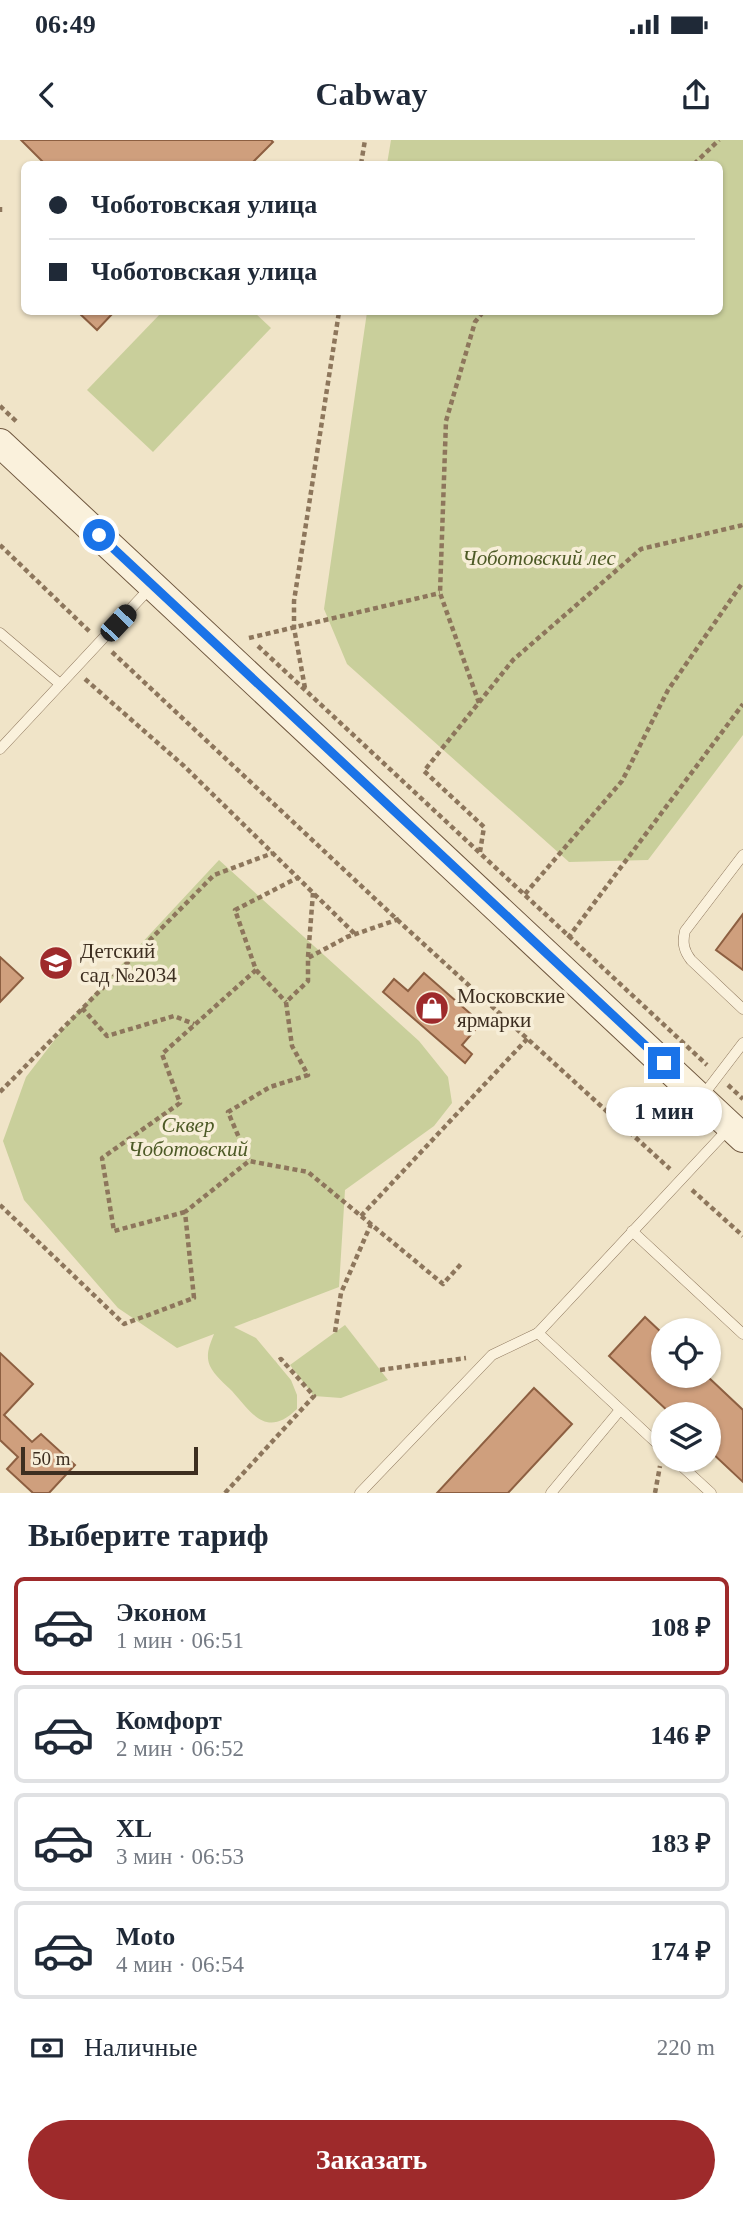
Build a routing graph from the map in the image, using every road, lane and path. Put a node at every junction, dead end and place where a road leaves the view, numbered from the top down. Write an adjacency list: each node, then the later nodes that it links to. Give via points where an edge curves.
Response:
1 (365, 140): 3 (path)
2 (719, 140): 4 (path)
3 (362, 161)
4 (697, 161)
5 (0, 207): 6 (path)
6 (0, 213)
7 (339, 315): 17 (path, via 294,601)
8 (481, 315): 16 (path, via 446,421)
9 (0, 406): 10 (path)
10 (27, 431)
11 (0, 443): 15 (main road)
12 (743, 525): 25 (path, via 641,549 513,660)
13 (0, 545): 21 (path)
14 (743, 583): 33 (path, via 668,690 622,781)
15 (154, 585): 21 (lane); 37 (main road)
16 (440, 593): 17 (path); 25 (path)
17 (294, 628): 20 (path); 24 (path)
18 (239, 629): 20 (path)
19 (0, 633): 23 (lane)
20 (249, 638): 24 (path)
21 (101, 642): 22 (lane); 34 (path)
22 (74, 670): 23 (lane); 29 (path, via 184,766)
23 (60, 684): 27 (lane)
24 (306, 690): 28 (path)
25 (478, 703): 28 (path, via 424,771 484,827)
26 (743, 704): 37 (path)
27 (0, 749)
28 (480, 852): 33 (path)
29 (273, 853): 31 (path); 40 (path, via 214,875)
30 (743, 855): 41 (lane, via 683,939 691,960)
31 (299, 877): 32 (path); 38 (path, via 235,910)
32 (313, 892): 35 (path); 36 (path)
33 (525, 894): 45 (path)
34 (400, 919): 35 (path); 43 (path)
35 (355, 934): 36 (path)
36 (308, 958): 39 (path, via 308,981)
37 (552, 958): 47 (main road)
38 (256, 970): 39 (path); 42 (path)
39 (286, 1002): 50 (path, via 292,1046 308,1074 270,1087 228,1112)
40 (82, 1008): 42 (path, via 107,1036 174,1016); 46 (path)
41 (743, 1009)
42 (195, 1025): 53 (path, via 162,1054 180,1102 102,1158 114,1231)
43 (528, 1038): 51 (path); 54 (path)
44 (743, 1043): 45 (lane)
45 (718, 1076): 47 (lane); 48 (path)
46 (0, 1092)
47 (701, 1098): 49 (main road)
48 (743, 1099)
49 (737, 1132): 51 (lane)
50 (248, 1161): 53 (path); 54 (path, via 308,1172)
51 (681, 1179): 56 (lane); 57 (path)
52 (0, 1205): 53 (path, via 124,1324 194,1298)
53 (185, 1212)
54 (361, 1216): 55 (path)
55 (371, 1224): 58 (path, via 443,1284); 59 (path, via 341,1293)
56 (632, 1231): 60 (lane); 61 (lane)
57 (743, 1236)
58 (461, 1264)
59 (335, 1332)
60 (538, 1333): 62 (lane); 65 (lane)
61 (743, 1334)
62 (492, 1355): 64 (path); 70 (lane)
63 (276, 1362): 69 (path, via 281,1359 314,1396)
64 (380, 1370)
65 (620, 1410): 66 (lane); 71 (lane)
66 (651, 1438)
67 (659, 1472): 72 (path)
68 (688, 1472): 73 (lane)
69 (225, 1493)
70 (360, 1493)
71 (551, 1493)
72 (655, 1493)
73 (711, 1493)

